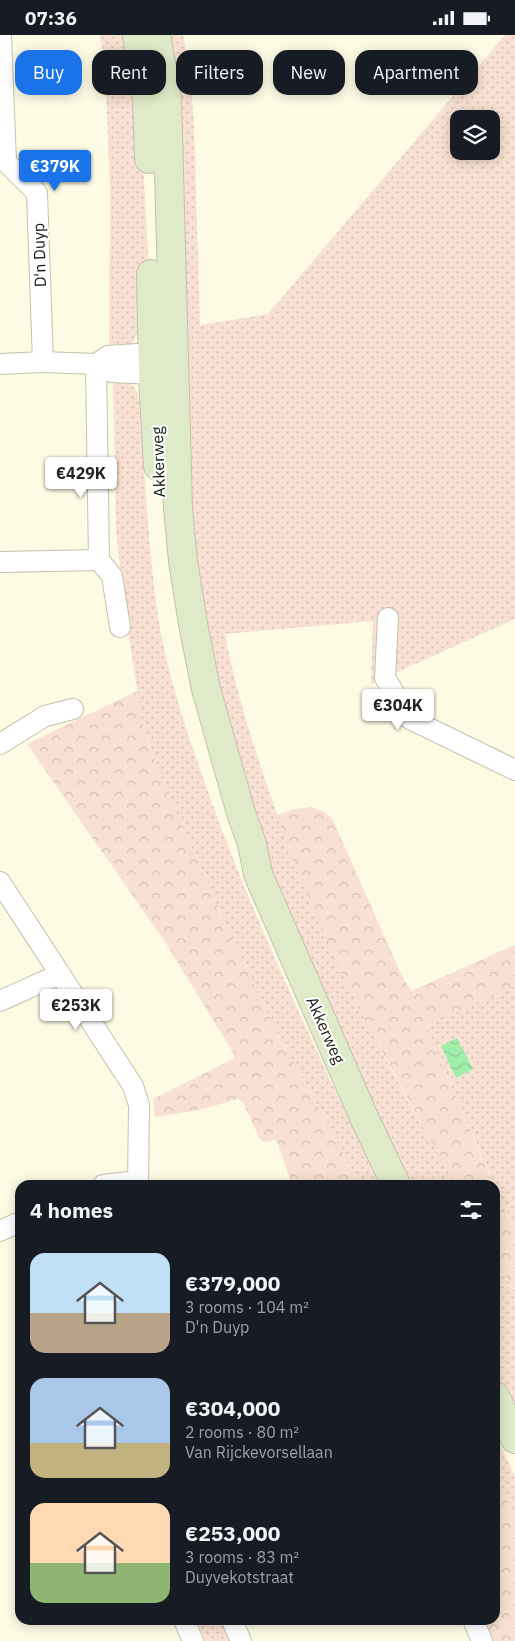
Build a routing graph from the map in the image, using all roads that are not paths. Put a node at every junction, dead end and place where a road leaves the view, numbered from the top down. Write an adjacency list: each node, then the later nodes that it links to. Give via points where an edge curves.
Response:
1 (1, 35): 4 (street, D'n Duyp)
2 (137, 35): 7 (main road, Akkerweg, via 147,100)
3 (156, 35): 7 (main road, Akkerweg, via 167,97)
4 (3, 162): 5 (street, D'n Duyp, via 37,193)
5 (43, 362): 6 (street); 8 (street)
6 (0, 363)
7 (155, 363): 8 (street, via 111,372); 20 (main road, Akkerweg, via 183,561 206,689 258,873)
8 (96, 364): 9 (street)
9 (99, 560): 10 (street); 12 (street, via 112,576)
10 (0, 562)
11 (388, 618): 15 (street, via 385,678 410,719)
12 (120, 627)
13 (73, 709): 14 (street, via 45,716)
14 (0, 743)
15 (515, 770)
16 (0, 882): 17 (street)
17 (60, 974): 18 (street); 19 (street, via 133,1085 139,1105)
18 (0, 1001)
19 (138, 1180)
20 (394, 1180)
21 (15, 1224): 22 (street)
22 (0, 1231)
23 (500, 1407): 24 (main road)
24 (515, 1439)
25 (186, 1625): 28 (street)
26 (234, 1625): 29 (street)
27 (475, 1625): 30 (street)
28 (193, 1641)
29 (241, 1641)
30 (482, 1641)

